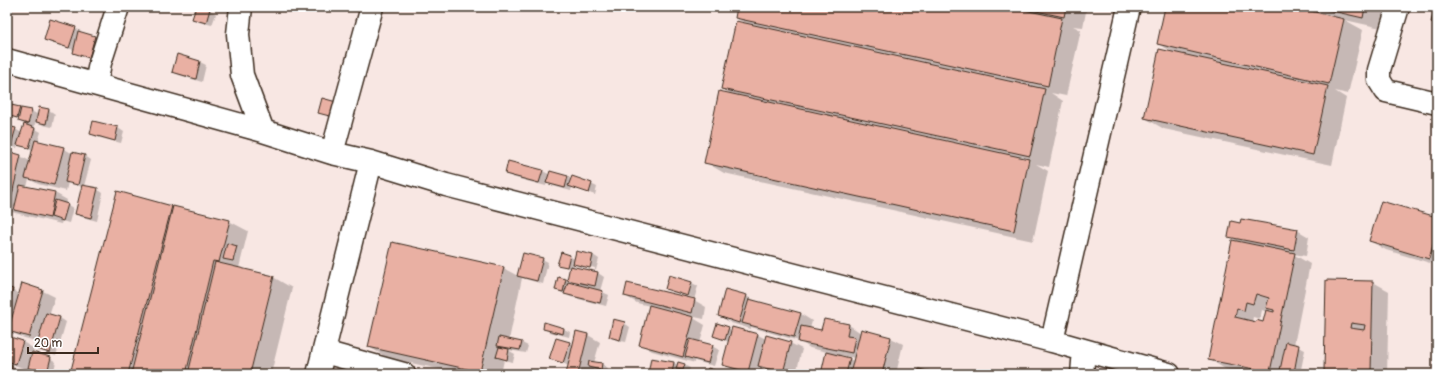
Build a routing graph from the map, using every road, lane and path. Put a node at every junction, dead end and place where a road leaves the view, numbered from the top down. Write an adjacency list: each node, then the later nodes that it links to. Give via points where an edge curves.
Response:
1 (241, 7): 9 (street, via 238,34 242,75)
2 (372, 7): 10 (street)
3 (1129, 7): 12 (street)
4 (1398, 7): 8 (street, via 1379,70 1379,80 1386,91)
5 (113, 8): 7 (street)
6 (7, 60): 7 (street)
7 (96, 84): 9 (street)
8 (1437, 103)
9 (263, 131): 10 (street)
10 (332, 152): 11 (street)
11 (371, 162): 12 (street, via 453,187); 14 (street)
12 (1052, 341): 13 (street)
13 (1084, 350): 17 (street); 18 (street)
14 (324, 352): 15 (street); 16 (street)
15 (318, 374)
16 (404, 374)
17 (1082, 374)
18 (1169, 374)

